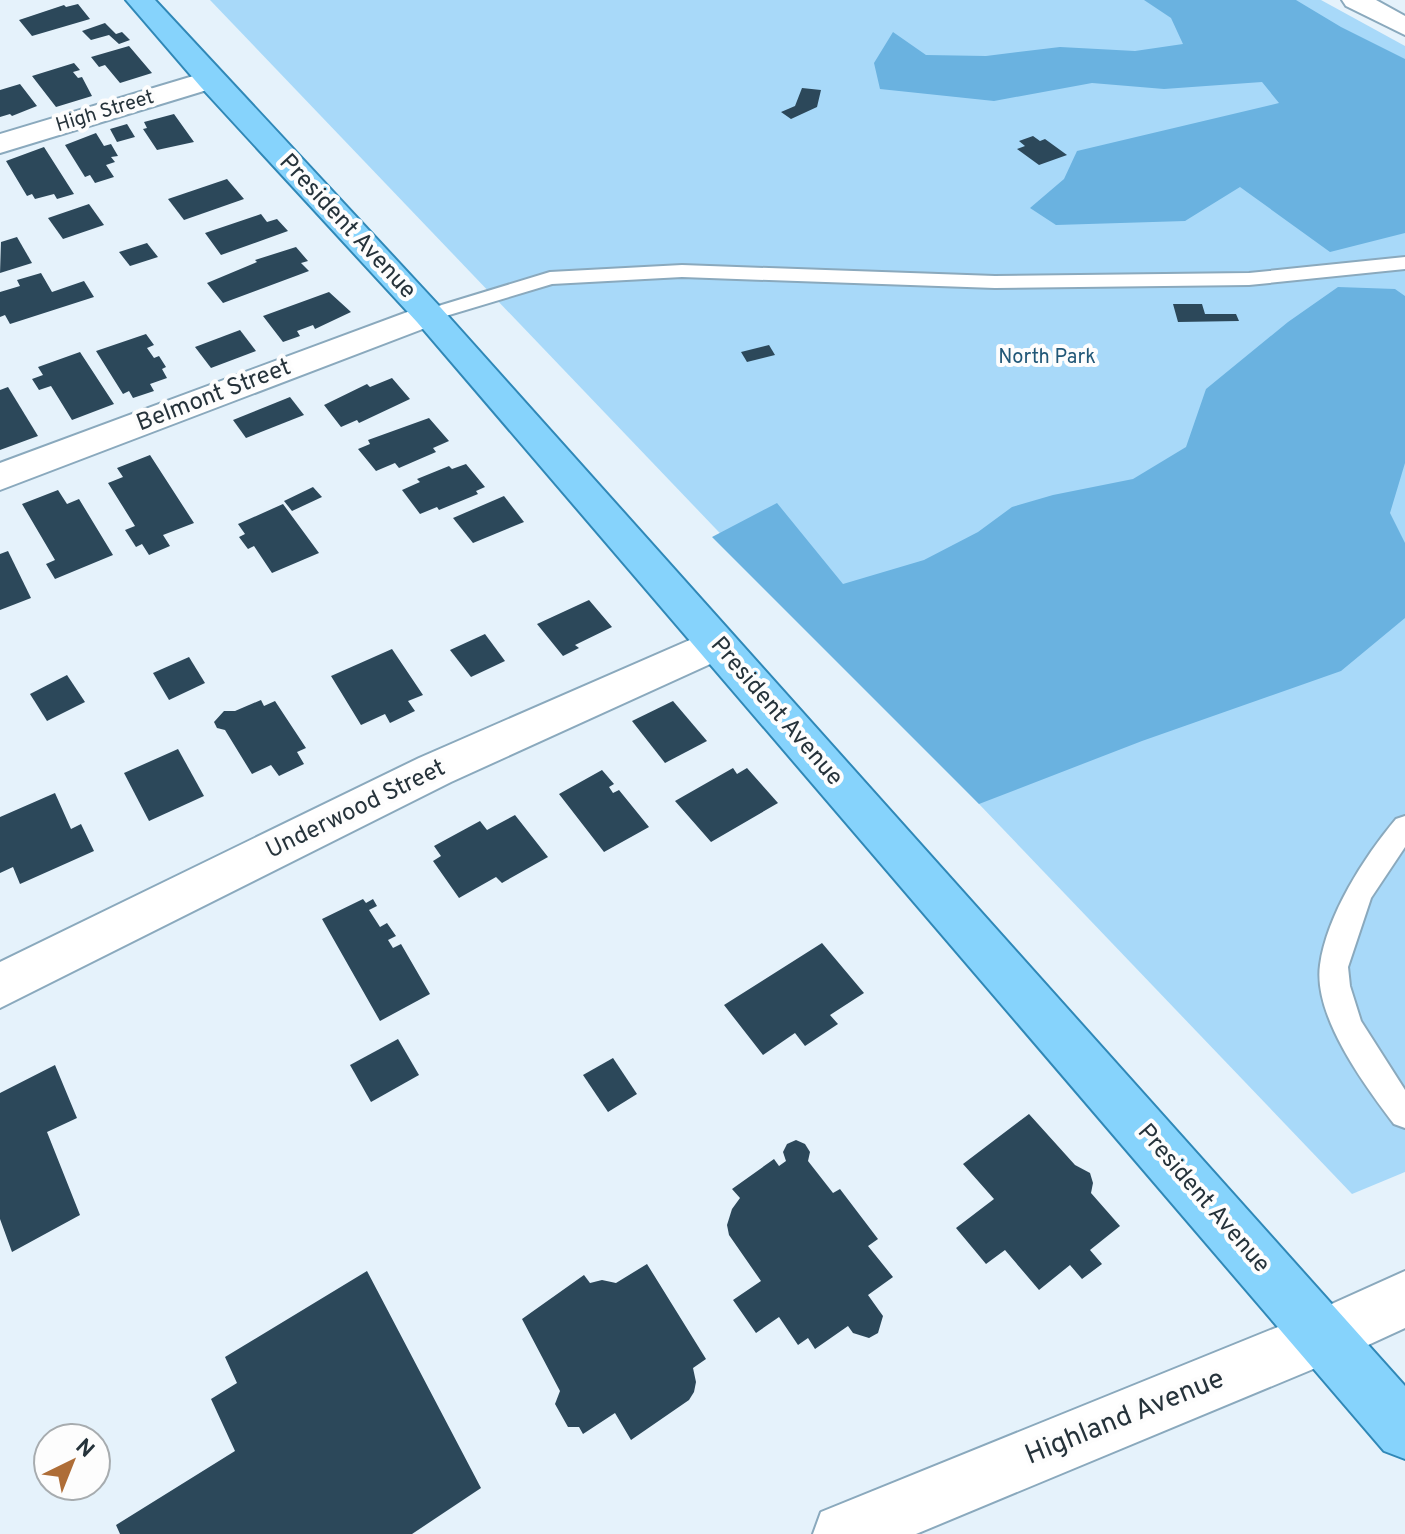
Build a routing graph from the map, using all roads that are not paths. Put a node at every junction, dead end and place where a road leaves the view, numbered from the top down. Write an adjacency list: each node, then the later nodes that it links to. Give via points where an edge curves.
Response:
1 (140, 0): 4 (main road, President Avenue)
2 (1356, 0): 3 (street)
3 (1405, 27)
4 (210, 80): 5 (street, High Street); 7 (main road, President Avenue)
5 (0, 144)
6 (1405, 263): 7 (lane, via 1249,279 995,282 682,271 550,278)
7 (429, 315): 8 (street, Belmont Street); 9 (main road, President Avenue)
8 (0, 477)
9 (715, 644): 11 (street, Underwood Street, via 435,770); 14 (main road, President Avenue)
10 (1405, 827): 12 (lane, via 1378,859 1351,906 1334,967 1344,1017 1373,1073)
11 (0, 986)
12 (1405, 1114)
13 (1405, 1299): 14 (street, Highland Avenue)
14 (1322, 1337): 15 (main road, President Avenue); 16 (street, Highland Avenue)
15 (1405, 1430)
16 (843, 1534)

